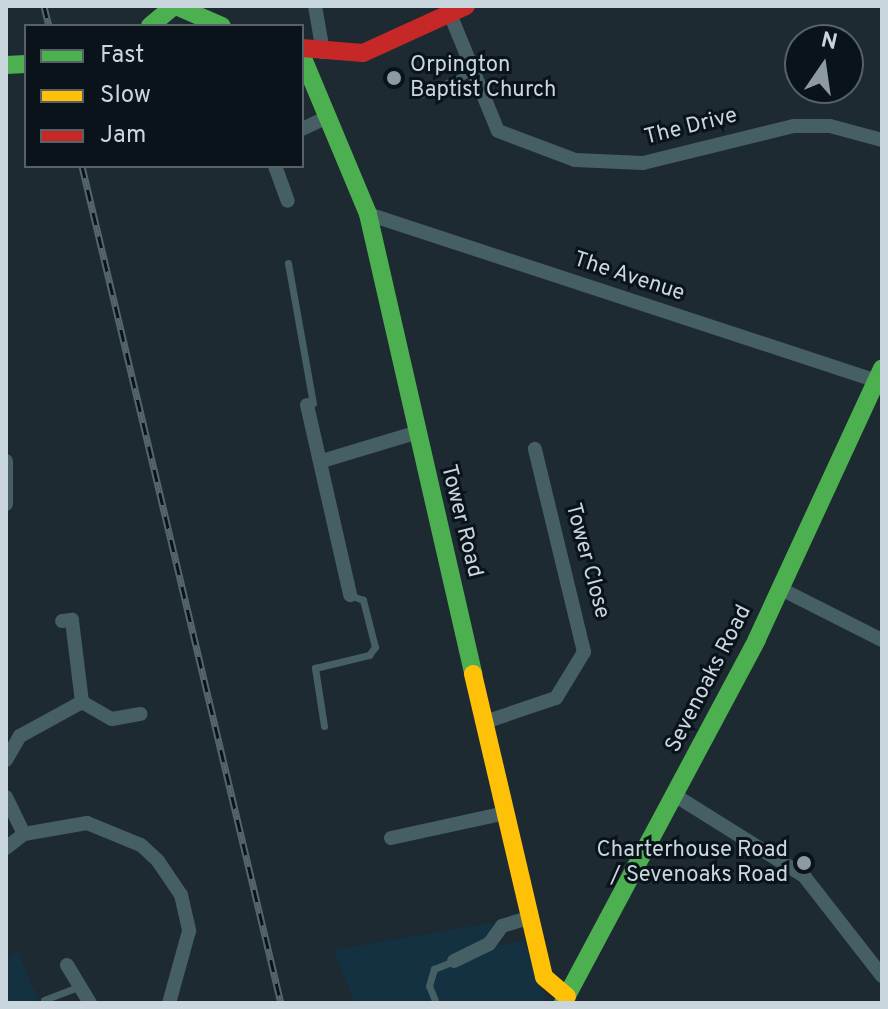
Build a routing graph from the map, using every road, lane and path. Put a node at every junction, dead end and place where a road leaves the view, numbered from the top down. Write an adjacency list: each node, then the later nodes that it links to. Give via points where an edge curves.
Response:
1 (175, 6): 4 (street); 5 (street)
2 (315, 6): 7 (street)
3 (458, 10): 7 (street, via 372,50); 9 (street, The Drive)
4 (152, 24)
5 (217, 24)
6 (304, 48): 7 (street)
7 (323, 52)
8 (304, 61): 11 (street, Tower Road)
9 (474, 71): 10 (lane); 13 (street, The Drive, via 498,131 587,163 643,163 794,126 830,126)
10 (420, 95)
11 (328, 117): 12 (street); 16 (street, Tower Road)
12 (304, 128)
13 (882, 140)
14 (276, 168): 15 (street)
15 (288, 201)
16 (368, 214): 18 (street, The Avenue); 20 (street, Tower Road)
17 (288, 263): 19 (lane, via 313,403)
18 (879, 382): 25 (street, Sevenoaks Road)
19 (307, 405): 23 (street)
20 (415, 433): 23 (street); 31 (street, Tower Road)
21 (535, 449): 31 (street, Tower Close, via 584,652 556,698)
22 (6, 461): 24 (street)
23 (322, 461): 26 (street)
24 (6, 504)
25 (781, 589): 28 (street); 34 (street, Sevenoaks Road)
26 (350, 595): 32 (lane, via 363,600 375,647 369,655 315,668)
27 (62, 621): 29 (street, via 72,620)
28 (882, 640)
29 (82, 702): 30 (street, via 112,719); 33 (street, via 20,736)
30 (141, 714)
31 (485, 722): 36 (street, Tower Road)
32 (324, 726)
33 (6, 760)
34 (676, 796): 43 (street, via 804,876); 45 (street, Sevenoaks Road)
35 (6, 797): 37 (street)
36 (506, 813): 38 (street); 40 (street, Tower Road)
37 (24, 834): 39 (street); 48 (street, via 87,823 141,845 158,861 181,895 189,931)
38 (391, 838)
39 (6, 848)
40 (529, 918): 41 (street, via 502,926 489,944); 45 (street, Tower Road, via 544,977)
41 (454, 961): 49 (lane, via 434,969 429,986)
42 (67, 965): 44 (street)
43 (882, 976)
44 (80, 986): 46 (lane); 47 (street)
45 (565, 999)
46 (44, 1000)
47 (90, 1003)
48 (169, 1003)
49 (436, 1003)

